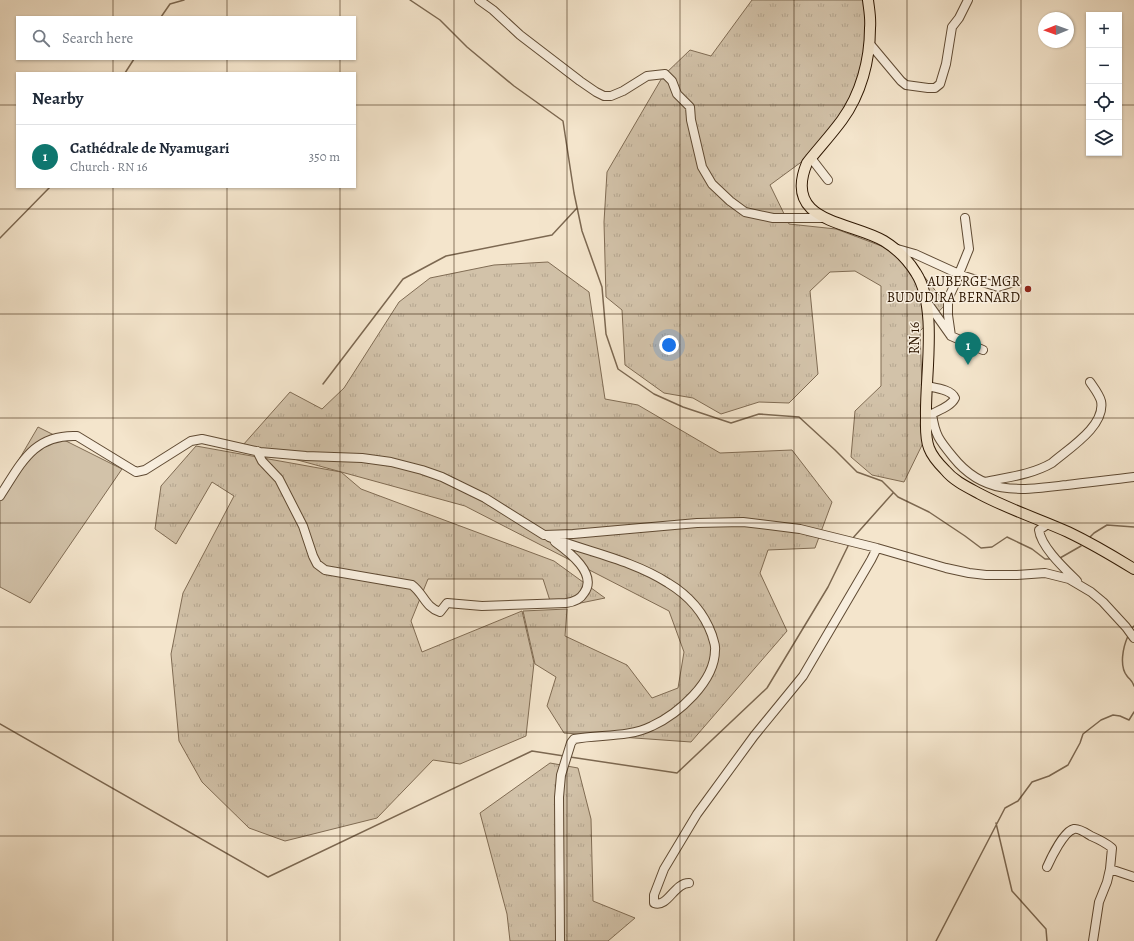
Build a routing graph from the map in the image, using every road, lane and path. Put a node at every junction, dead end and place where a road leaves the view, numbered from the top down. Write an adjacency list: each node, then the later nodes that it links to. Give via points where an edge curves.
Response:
1 (479, 0): 7 (street, via 538,49 604,96 612,96 623,91 647,76 665,74 690,107 702,166 712,184 745,212 773,218)
2 (868, 0): 4 (main road, RN 16 / RN 16)
3 (968, 0): 4 (street, via 952,27 946,64 938,87 906,85)
4 (870, 44): 5 (main road, RN 16 / RN 16, via 862,82 854,100 842,120)
5 (811, 158): 6 (street); 7 (main road, RN 16 / RN 16, via 803,171 802,193 806,202)
6 (828, 180)
7 (824, 218): 9 (main road, RN 16 / RN 16, via 866,233)
8 (965, 218): 10 (street, via 969,249)
9 (894, 247): 10 (street); 12 (main road, RN 16 / RN 16, via 917,274)
10 (959, 274): 11 (street, via 998,286); 13 (street, via 948,299)
11 (1011, 284)
12 (927, 302): 13 (street); 16 (main road, RN 16 / RN 16, via 929,325)
13 (952, 336): 14 (street)
14 (983, 350)
15 (1090, 382): 20 (street, via 1100,399 1102,409 1090,430 1046,466)
16 (926, 386): 17 (main road, RN 16 / RN 16); 17 (street, via 949,392 955,398 950,404)
17 (929, 415): 20 (street, via 940,440 959,465); 22 (main road, RN 16 / RN 16, via 926,436 929,449 950,476 997,503)
18 (257, 451): 21 (street, via 196,439 145,470 136,472 77,436 66,436 41,444 24,458); 23 (street, via 362,458 422,470 485,498); 23 (street, via 262,461 279,479 303,526 317,564 325,570 412,585 418,589 432,609 440,612 447,602 482,606 566,603 575,602 582,597 588,587 588,580 581,566 566,550)
19 (1134, 477): 20 (street, via 1024,490)
20 (984, 482)
21 (0, 496)
22 (1048, 524): 25 (main road, RN 16 / RN 16, via 1070,533); 26 (street, via 1039,530 1040,538)
23 (544, 535): 24 (street, via 728,521 800,529); 32 (street, via 624,562 669,583 699,610 708,626 716,650 711,670 697,692 670,715 651,727 616,735 578,738 571,743 561,775 559,797)
24 (877, 548): 26 (street, via 969,573 1045,573); 31 (street, via 803,676 754,736 697,814 664,869 654,895 654,903 664,902 682,884)
25 (1134, 569)
26 (1080, 584): 27 (street, via 1103,602)
27 (1134, 638)
28 (1047, 867): 29 (street, via 1066,834 1070,830 1078,829 1112,848)
29 (1110, 869): 30 (street); 33 (street, via 1099,902)
30 (1134, 877)
31 (689, 883)
32 (560, 941)
33 (1093, 941)

